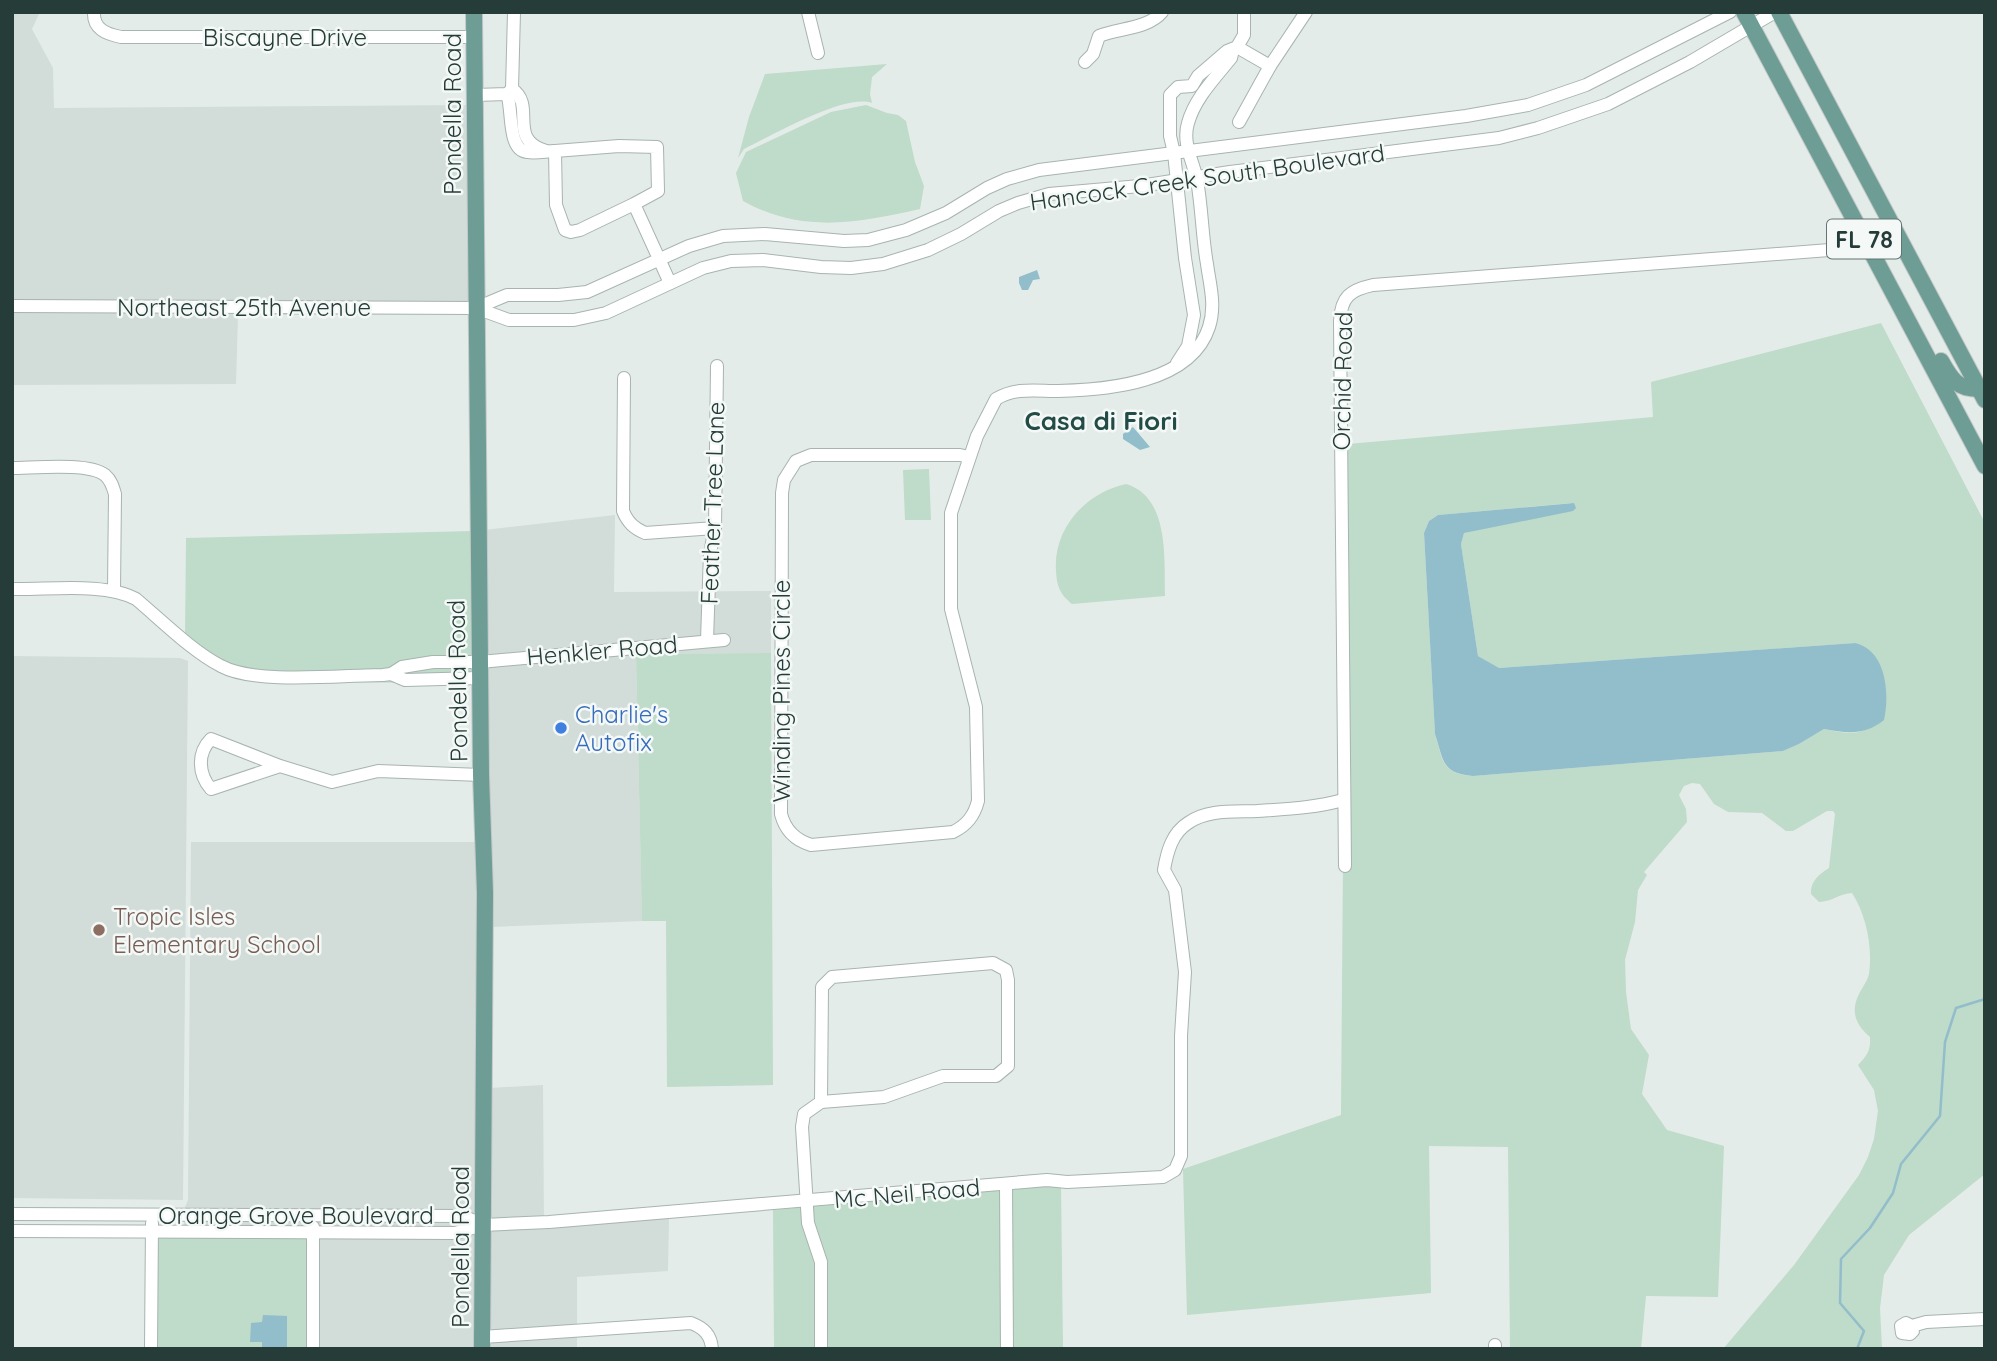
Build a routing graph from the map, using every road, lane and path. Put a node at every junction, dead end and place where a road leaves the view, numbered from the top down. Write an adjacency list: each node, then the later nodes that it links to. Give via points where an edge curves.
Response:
1 (94, 12): 11 (street, Biscayne Drive, via 97,27 110,35 132,37)
2 (474, 12): 11 (main road, Pondella Road)
3 (514, 12): 16 (street)
4 (808, 12): 13 (street)
5 (1161, 12): 14 (street, via 1146,24 1098,36 1093,54)
6 (1244, 12): 12 (street, via 1244,35)
7 (1306, 12): 15 (street)
8 (1730, 12): 20 (street, Hancock Creek South Boulevard, via 1586,85 1528,105)
9 (1777, 12): 10 (street, Hancock Creek South Boulevard); 36 (main road, FL 78)
10 (1748, 19): 23 (street, Hancock Creek South Boulevard, via 1608,104 1538,128 1479,141); 25 (main road, FL 78)
11 (474, 37): 17 (main road, Pondella Road)
12 (1235, 49): 15 (street); 20 (street, via 1192,111); 21 (street, via 1220,57 1192,86 1178,87 1170,95)
13 (818, 53)
14 (1085, 62)
15 (1270, 66): 18 (street)
16 (509, 92): 17 (street); 19 (street, via 516,146 522,152)
17 (475, 94): 32 (main road, Pondella Road)
18 (1240, 122)
19 (550, 151): 27 (street, via 556,205 565,230 580,230); 27 (street, via 657,147 658,191)
20 (1188, 151): 21 (street, Hancock Creek South Boulevard); 23 (street, Winding Pines Circle)
21 (1174, 153): 22 (street, Hancock Creek South Boulevard); 24 (street)
22 (1039, 170): 26 (street); 29 (street, Hancock Creek South Boulevard, via 987,188 931,221 868,240 733,235)
23 (1196, 178): 24 (street, Hancock Creek South Boulevard); 34 (street, Winding Pines Circle, via 1213,313 1207,334 1192,356)
24 (1176, 181): 26 (street, Hancock Creek South Boulevard); 34 (street, via 1193,326 1188,346)
25 (1836, 185): 28 (main road, FL 78); 36 (main road, via 1859,209 1949,376)
26 (1041, 196): 30 (street, Hancock Creek South Boulevard, via 999,211 928,250 883,264 851,268 731,261)
27 (634, 204): 29 (street)
28 (1868, 247): 38 (main road, FL 78); 48 (street, Orchid Road, via 1373,285 1346,295 1340,321)
29 (659, 259): 30 (street); 32 (street, Hancock Creek South Boulevard, via 587,292 507,295)
30 (670, 283): 32 (street, Hancock Creek South Boulevard, via 606,313 574,320 509,320)
31 (12, 306): 32 (street, Northeast 25th Avenue)
32 (476, 308): 45 (main road, Pondella Road)
33 (717, 366): 40 (street, Feather Tree Lane)
34 (1169, 371): 37 (street, Winding Pines Circle, via 1106,386 1004,394 991,407)
35 (624, 378): 40 (street, via 623,511 628,521 645,533)
36 (1982, 395)
37 (970, 457): 37 (street, Winding Pines Circle, via 951,513 950,597 978,719 974,813 953,832 811,845 802,842 784,824 781,814 780,535 784,480 796,461 811,455)
38 (1985, 466)
39 (12, 468): 42 (street, via 86,469 105,475 115,494)
40 (715, 528): 43 (street, Feather Tree Lane)
41 (12, 589): 42 (street)
42 (114, 590): 45 (street, Henkler Road, via 136,599 212,661 233,672 256,677 391,674 405,680)
43 (707, 640): 44 (street, Henkler Road); 45 (street, Henkler Road)
44 (723, 640)
45 (480, 670): 47 (main road, Pondella Road)
46 (280, 766): 46 (street, via 211,739 203,747 203,780 211,789); 47 (street, via 332,782 378,771)
47 (481, 775): 57 (main road, Pondella Road)
48 (1343, 800): 49 (street, Orchid Road); 51 (street, Mc Neil Road, via 1203,816 1178,831 1166,857 1164,870 1175,890 1180,920 1186,984 1181,1156 1175,1170 1163,1177)
49 (1345, 866)
50 (821, 1102): 50 (street, via 884,1097 943,1076 996,1076 1008,1066 1006,970 993,963 832,977 822,987); 52 (street, via 804,1114)
51 (1006, 1184): 52 (street, Mc Neil Road); 69 (street)
52 (807, 1202): 57 (street, Mc Neil Road); 68 (street, via 810,1232 821,1262)
53 (12, 1214): 54 (street, Orange Grove Boulevard)
54 (151, 1214): 55 (street, Orange Grove Boulevard); 59 (street)
55 (313, 1215): 56 (street, Orange Grove Boulevard); 60 (street)
56 (380, 1216): 57 (street, Orange Grove Boulevard, via 463,1216); 61 (street)
57 (483, 1225): 61 (street, Orange Grove Boulevard, via 455,1233); 64 (main road, Pondella Road)
58 (12, 1231): 59 (street, Orange Grove Boulevard)
59 (152, 1231): 60 (street, Orange Grove Boulevard); 65 (street)
60 (313, 1232): 61 (street, Orange Grove Boulevard); 66 (street)
61 (380, 1232)
62 (1985, 1319): 63 (street)
63 (1912, 1326)
64 (482, 1343): 67 (street, via 691,1323 709,1335)
65 (151, 1349)
66 (313, 1349)
67 (712, 1349)
68 (821, 1349)
69 (1007, 1349)

